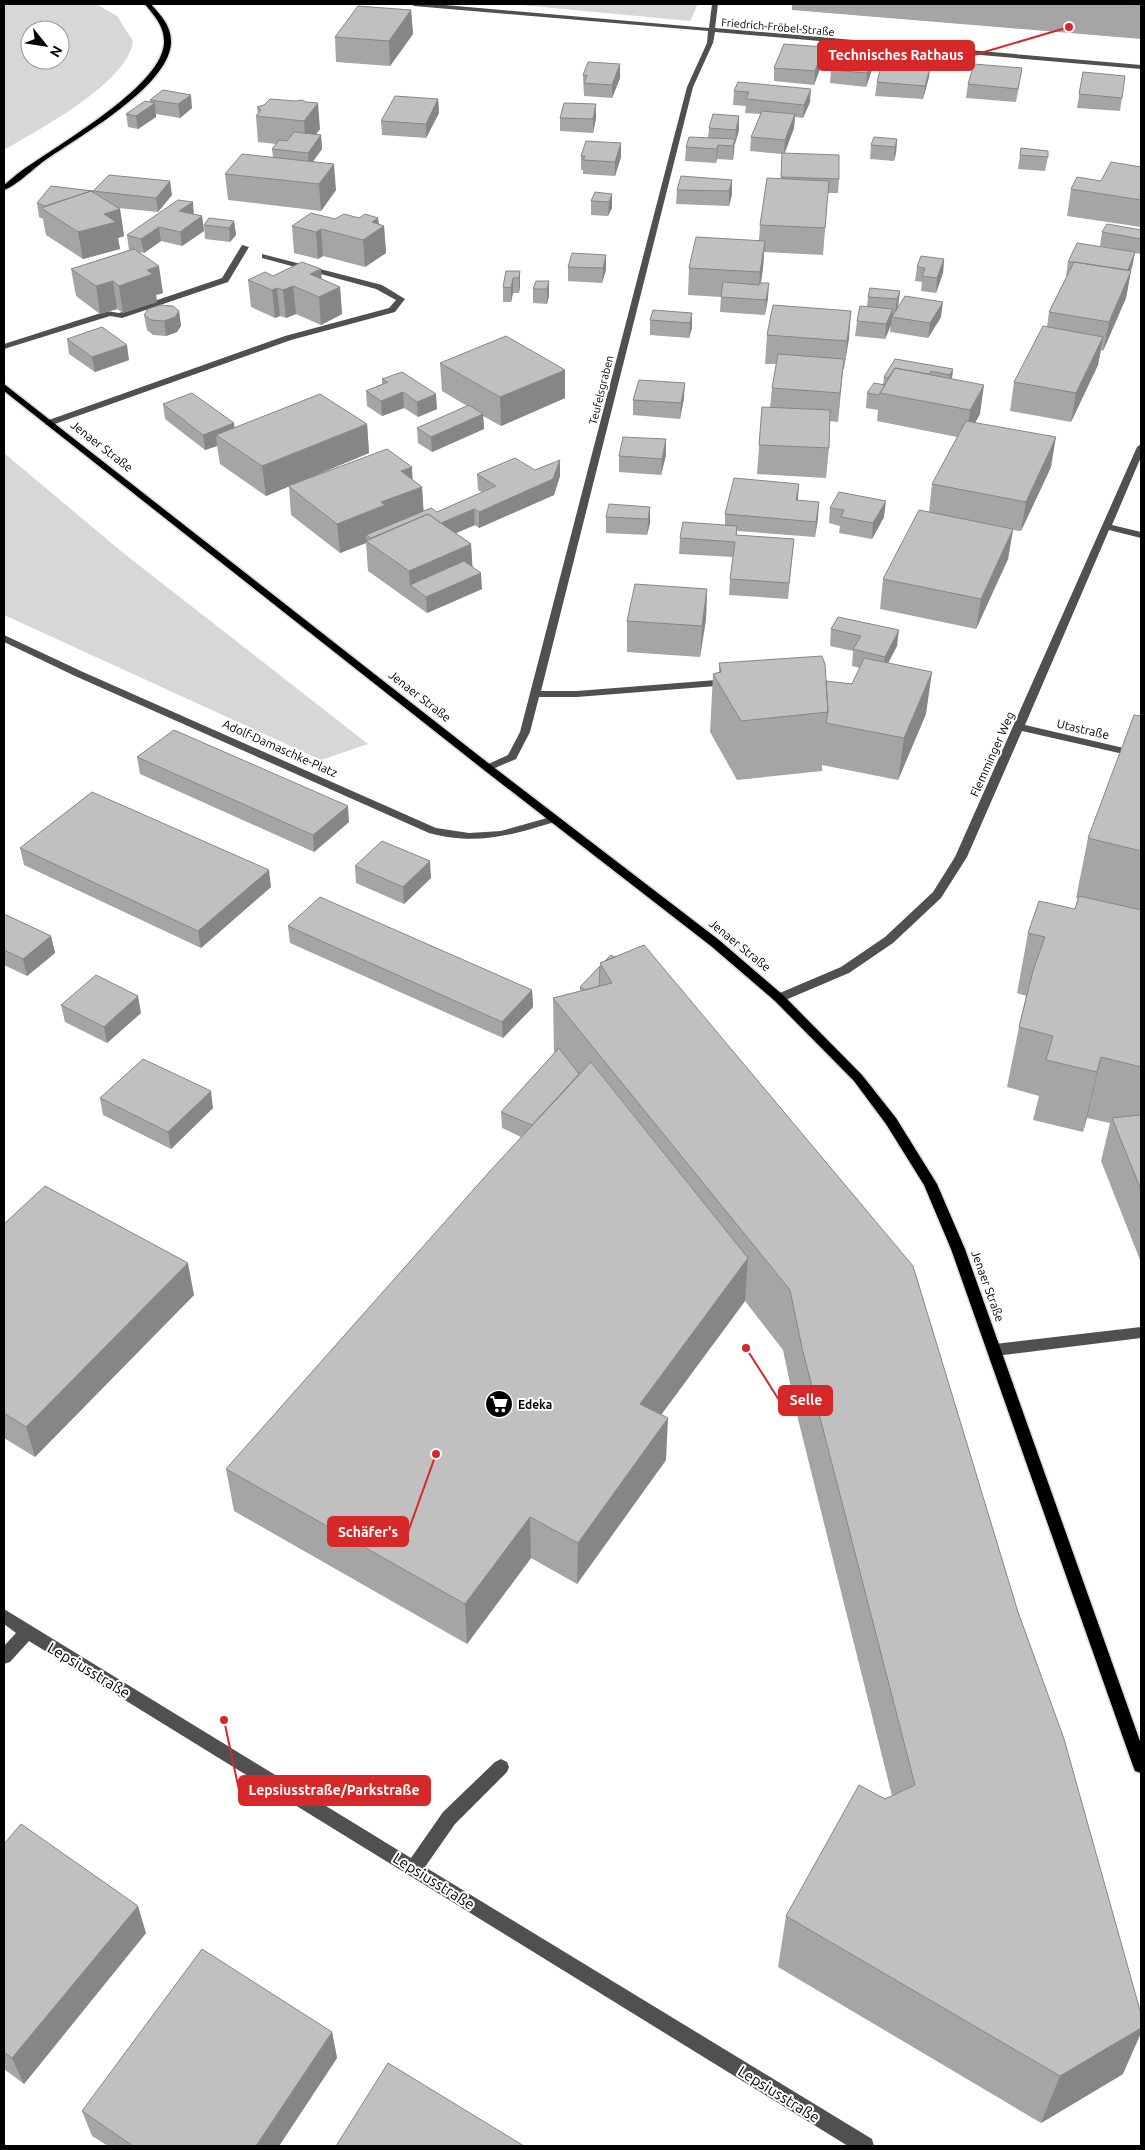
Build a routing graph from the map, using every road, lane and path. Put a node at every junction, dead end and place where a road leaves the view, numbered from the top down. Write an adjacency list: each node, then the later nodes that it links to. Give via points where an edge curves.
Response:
1 (148, 4): 6 (main road, via 162,17 168,37 166,53 144,86)
2 (414, 4): 4 (street, Friedrich-Fröbel-Straße)
3 (715, 4): 4 (street, Teufelsgraben)
4 (712, 31): 5 (street, Friedrich-Fröbel-Straße); 17 (street, Teufelsgraben, via 690,88)
5 (1141, 67)
6 (4, 188)
7 (245, 247): 9 (street, via 225,280 119,316 110,314)
8 (265, 256): 11 (street, via 379,287 401,299 392,310 288,338)
9 (4, 347)
10 (4, 387): 11 (main road, Jenaer Straße)
11 (49, 423): 20 (main road, Jenaer Straße)
12 (1141, 447): 13 (street, Flemminger Weg)
13 (1108, 528): 14 (street); 18 (street, Flemminger Weg)
14 (1141, 534)
15 (4, 638): 21 (street, Adolf-Damaschke-Platz, via 433,831 469,836 502,834)
16 (738, 681): 17 (street, via 577,694)
17 (534, 694): 20 (street, Teufelsgraben, via 525,732 512,757)
18 (1019, 728): 19 (street, Utastraße); 22 (street, Flemminger Weg, via 961,858 936,895 888,940 844,970)
19 (1141, 755)
20 (488, 768): 21 (main road, Jenaer Straße)
21 (554, 819): 22 (main road, Jenaer Straße, via 715,943)
22 (779, 998): 24 (main road, Jenaer Straße, via 858,1078 930,1184)
23 (1141, 1332): 24 (street)
24 (995, 1350): 28 (main road, Jenaer Straße)
25 (4, 1616): 26 (street, Lepsiusstraße)
26 (27, 1632): 27 (street); 30 (street, Lepsiusstraße)
27 (4, 1657)
28 (1141, 1766)
29 (500, 1767): 30 (street, via 449,1818)
30 (414, 1869): 31 (street, Lepsiusstraße)
31 (865, 2146)

